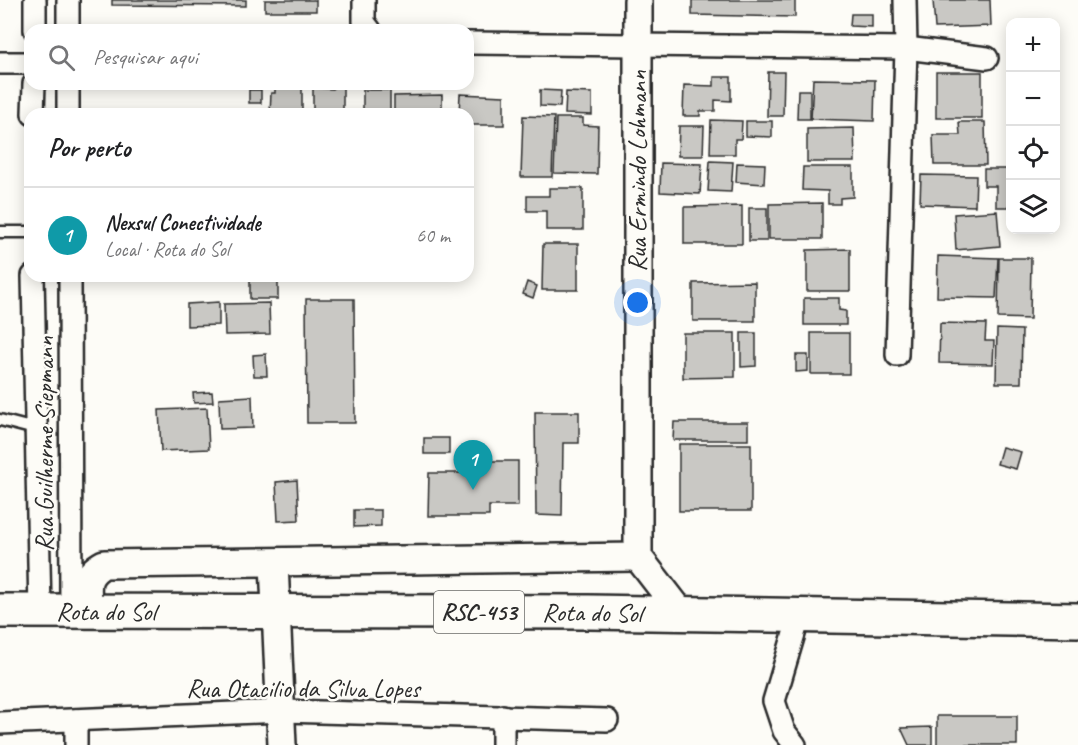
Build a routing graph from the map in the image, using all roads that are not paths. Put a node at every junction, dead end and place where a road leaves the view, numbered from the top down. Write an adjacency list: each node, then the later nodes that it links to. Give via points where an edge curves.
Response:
1 (35, 0): 6 (street)
2 (68, 0): 7 (street)
3 (364, 0): 8 (street)
4 (638, 0): 10 (street, Rua Ermindo Lohmann)
5 (905, 0): 11 (street)
6 (35, 24)
7 (68, 24)
8 (367, 24)
9 (474, 43): 10 (street)
10 (637, 43): 11 (street); 26 (street, Rua Ermindo Lohmann)
11 (906, 48): 12 (street); 23 (street)
12 (987, 58)
13 (0, 63): 14 (street)
14 (24, 63)
15 (34, 90): 17 (street)
16 (68, 90): 18 (street)
17 (33, 108)
18 (68, 108)
19 (0, 232): 20 (lane)
20 (24, 232)
21 (33, 282): 25 (street, Rua Guilherme Siepmann)
22 (70, 282): 29 (street, Rua Guilherme Siepmann)
23 (897, 355)
24 (0, 420): 25 (lane)
25 (35, 429): 28 (street, Rua Guilherme Siepmann)
26 (638, 557): 27 (street); 33 (street)
27 (274, 563): 29 (street, via 104,564); 32 (street)
28 (39, 571): 29 (street); 31 (street, Rua Guilherme Siepmann)
29 (82, 571): 31 (street, via 87,581)
30 (0, 611): 31 (highway, Rota do Sol / RSC-453)
31 (66, 612): 32 (highway, Rota do Sol / RSC-453)
32 (276, 613): 33 (highway, Rota do Sol / RSC-453); 36 (street)
33 (682, 614): 34 (highway, Rota do Sol / RSC-453)
34 (799, 617): 35 (highway, Rota do Sol / RSC-453); 44 (street, via 774,701 784,731)
35 (1078, 620)
36 (282, 711): 37 (street, Rua Otacilio da Silva Lopes); 38 (street, Rua Otacilio da Silva Lopes); 42 (street)
37 (503, 716): 39 (street, Rua Otacilio da Silva Lopes); 43 (street)
38 (76, 720): 40 (street, Rua Otacilio da Silva Lopes); 41 (street)
39 (607, 720)
40 (0, 723)
41 (76, 745)
42 (282, 745)
43 (503, 745)
44 (795, 745)

